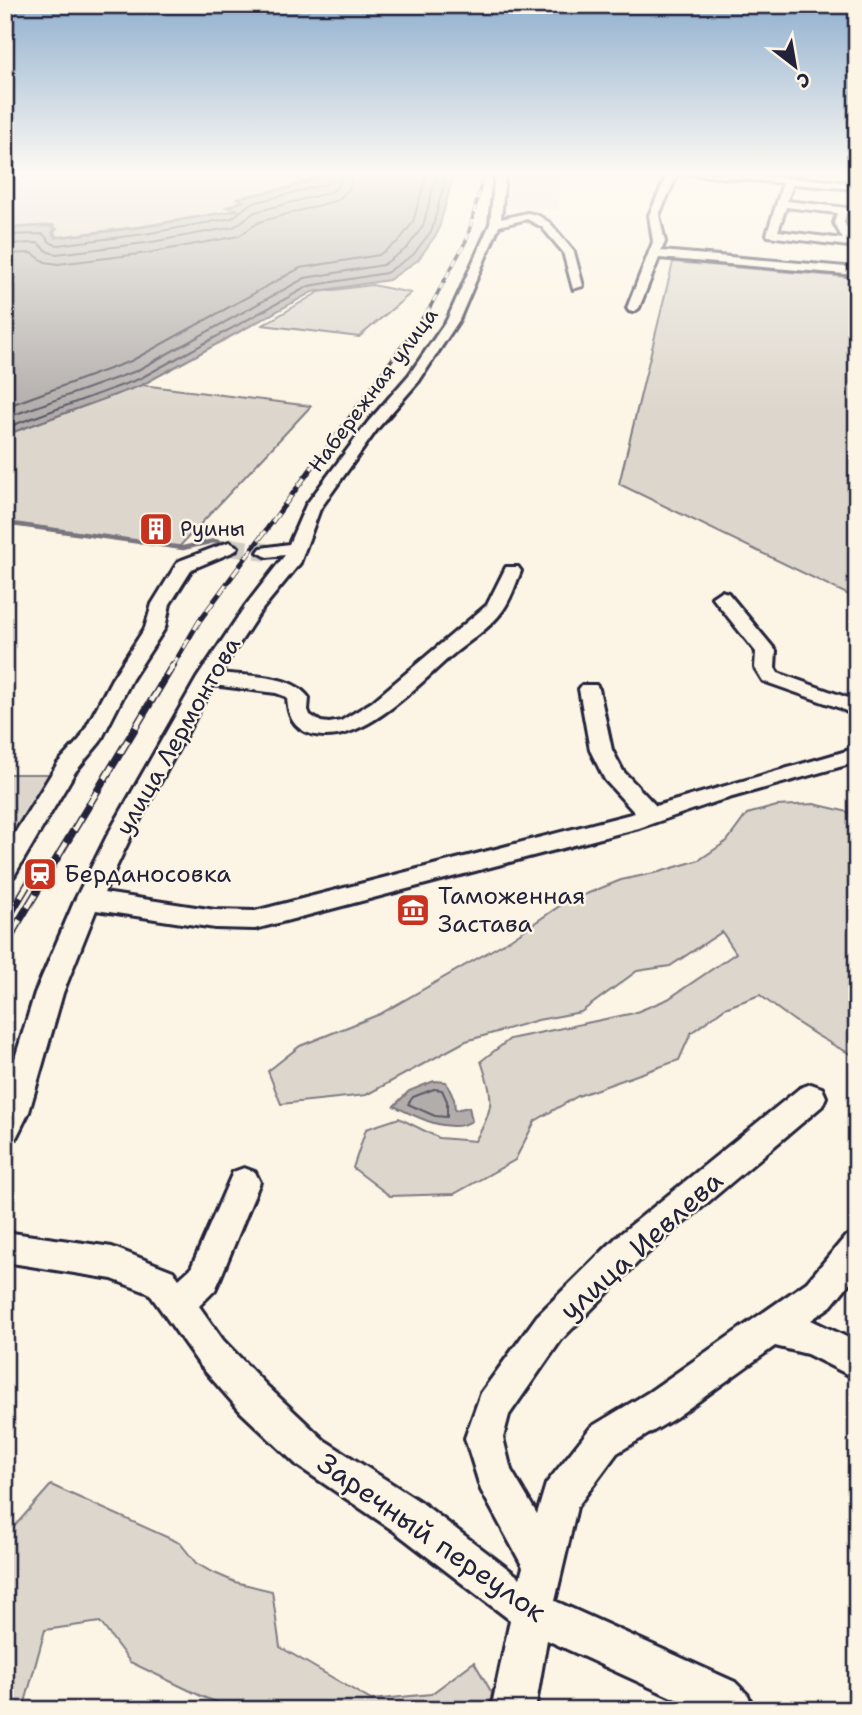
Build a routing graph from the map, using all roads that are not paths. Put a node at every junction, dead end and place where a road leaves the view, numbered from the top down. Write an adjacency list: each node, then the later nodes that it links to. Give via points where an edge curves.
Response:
1 (483, 253): 8 (street, Набережная улица, via 453,320 312,509)
2 (567, 253): 5 (street)
3 (655, 254): 4 (street); 6 (street)
4 (857, 272)
5 (577, 286)
6 (634, 308)
7 (229, 547): 17 (street, via 185,565 161,604 155,628 89,742 66,768)
8 (294, 550): 9 (street); 12 (street, улица Лермонтова, via 291,563 253,609)
9 (267, 552)
10 (512, 571): 12 (street, via 495,608 379,707 348,726 315,728 302,719 294,693 281,687)
11 (720, 597): 14 (street, via 766,651 765,668 770,677)
12 (207, 678): 18 (street, улица Лермонтова)
13 (589, 689): 16 (street, via 601,750 612,775)
14 (857, 711)
15 (857, 755): 16 (street)
16 (652, 816): 18 (street, via 255,920 215,919)
17 (5, 870)
18 (88, 900): 20 (street, улица Лермонтова, via 49,993)
19 (811, 1097): 27 (street, улица Иевлева, via 631,1246 549,1328 494,1406 484,1438 494,1477)
20 (5, 1129)
21 (244, 1182): 24 (street, via 203,1279)
22 (5, 1247): 24 (street, Заречный переулок, via 112,1264 160,1282)
23 (857, 1248): 25 (street, via 819,1294)
24 (177, 1303): 28 (street, Заречный переулок, via 220,1362 310,1453 408,1517)
25 (774, 1328): 26 (street, via 813,1338); 27 (street, via 604,1440 560,1498)
26 (857, 1361)
27 (544, 1565): 28 (street)
28 (532, 1612): 29 (street); 30 (street, Заречный переулок, via 720,1697)
29 (513, 1710)
30 (733, 1710)

